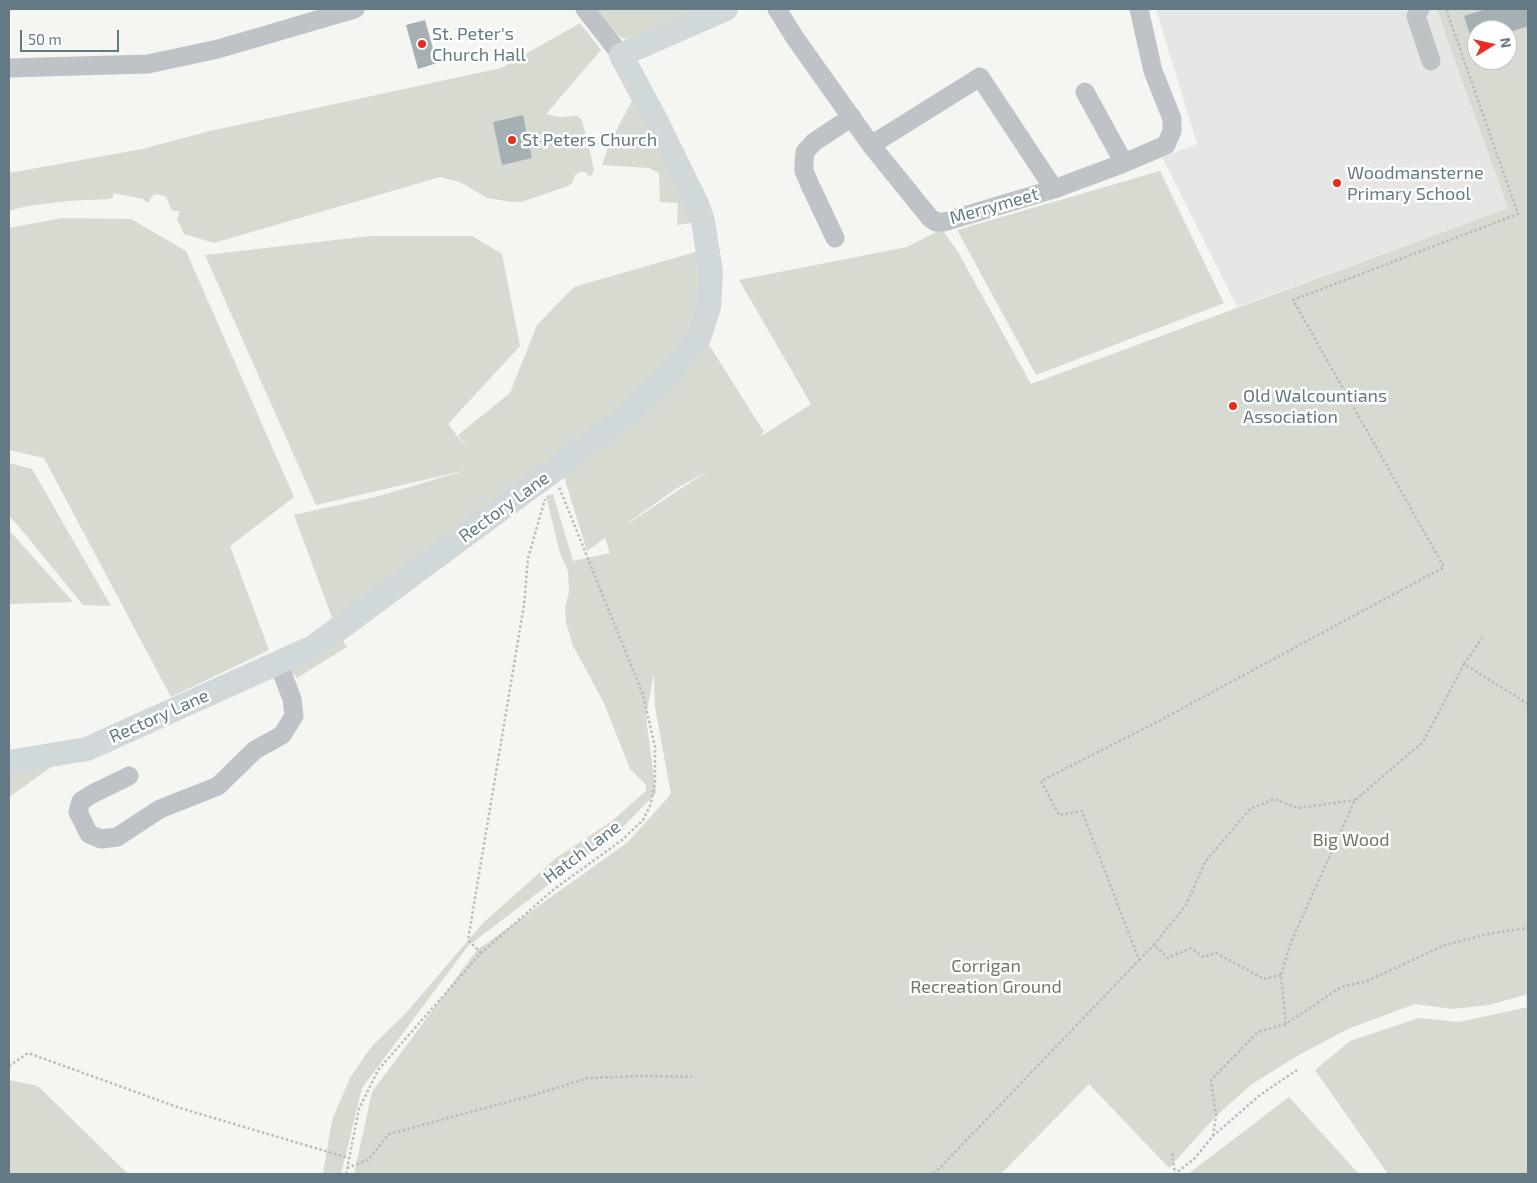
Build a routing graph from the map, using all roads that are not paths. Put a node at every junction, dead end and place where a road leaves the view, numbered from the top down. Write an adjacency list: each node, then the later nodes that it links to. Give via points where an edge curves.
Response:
1 (355, 9): 9 (street, via 218,49 148,64)
2 (585, 9): 7 (street)
3 (726, 9): 7 (main road)
4 (777, 9): 11 (street, Merrymeet)
5 (1139, 9): 13 (street, Merrymeet, via 1153,71 1172,118 1172,131 1166,145)
6 (1420, 9): 8 (street, via 1416,16)
7 (621, 55): 16 (main road, Rectory Lane, via 656,120 703,221 711,272 709,307 699,338 668,376 622,419 313,647)
8 (1431, 61)
9 (9, 68)
10 (1085, 92): 13 (street)
11 (852, 117): 12 (street, Merrymeet); 15 (street, via 814,142 805,152 804,171)
12 (872, 145): 14 (street, Merrymeet, via 936,222); 14 (street, via 982,72)
13 (1124, 163): 14 (street, Merrymeet)
14 (1054, 189)
15 (835, 238)
16 (278, 662): 17 (main road, Rectory Lane, via 87,749); 18 (street, via 292,699 294,716 282,735 255,750 218,786 160,809 117,837 101,839 89,834 78,812 81,802)
17 (9, 762)
18 (129, 776)

